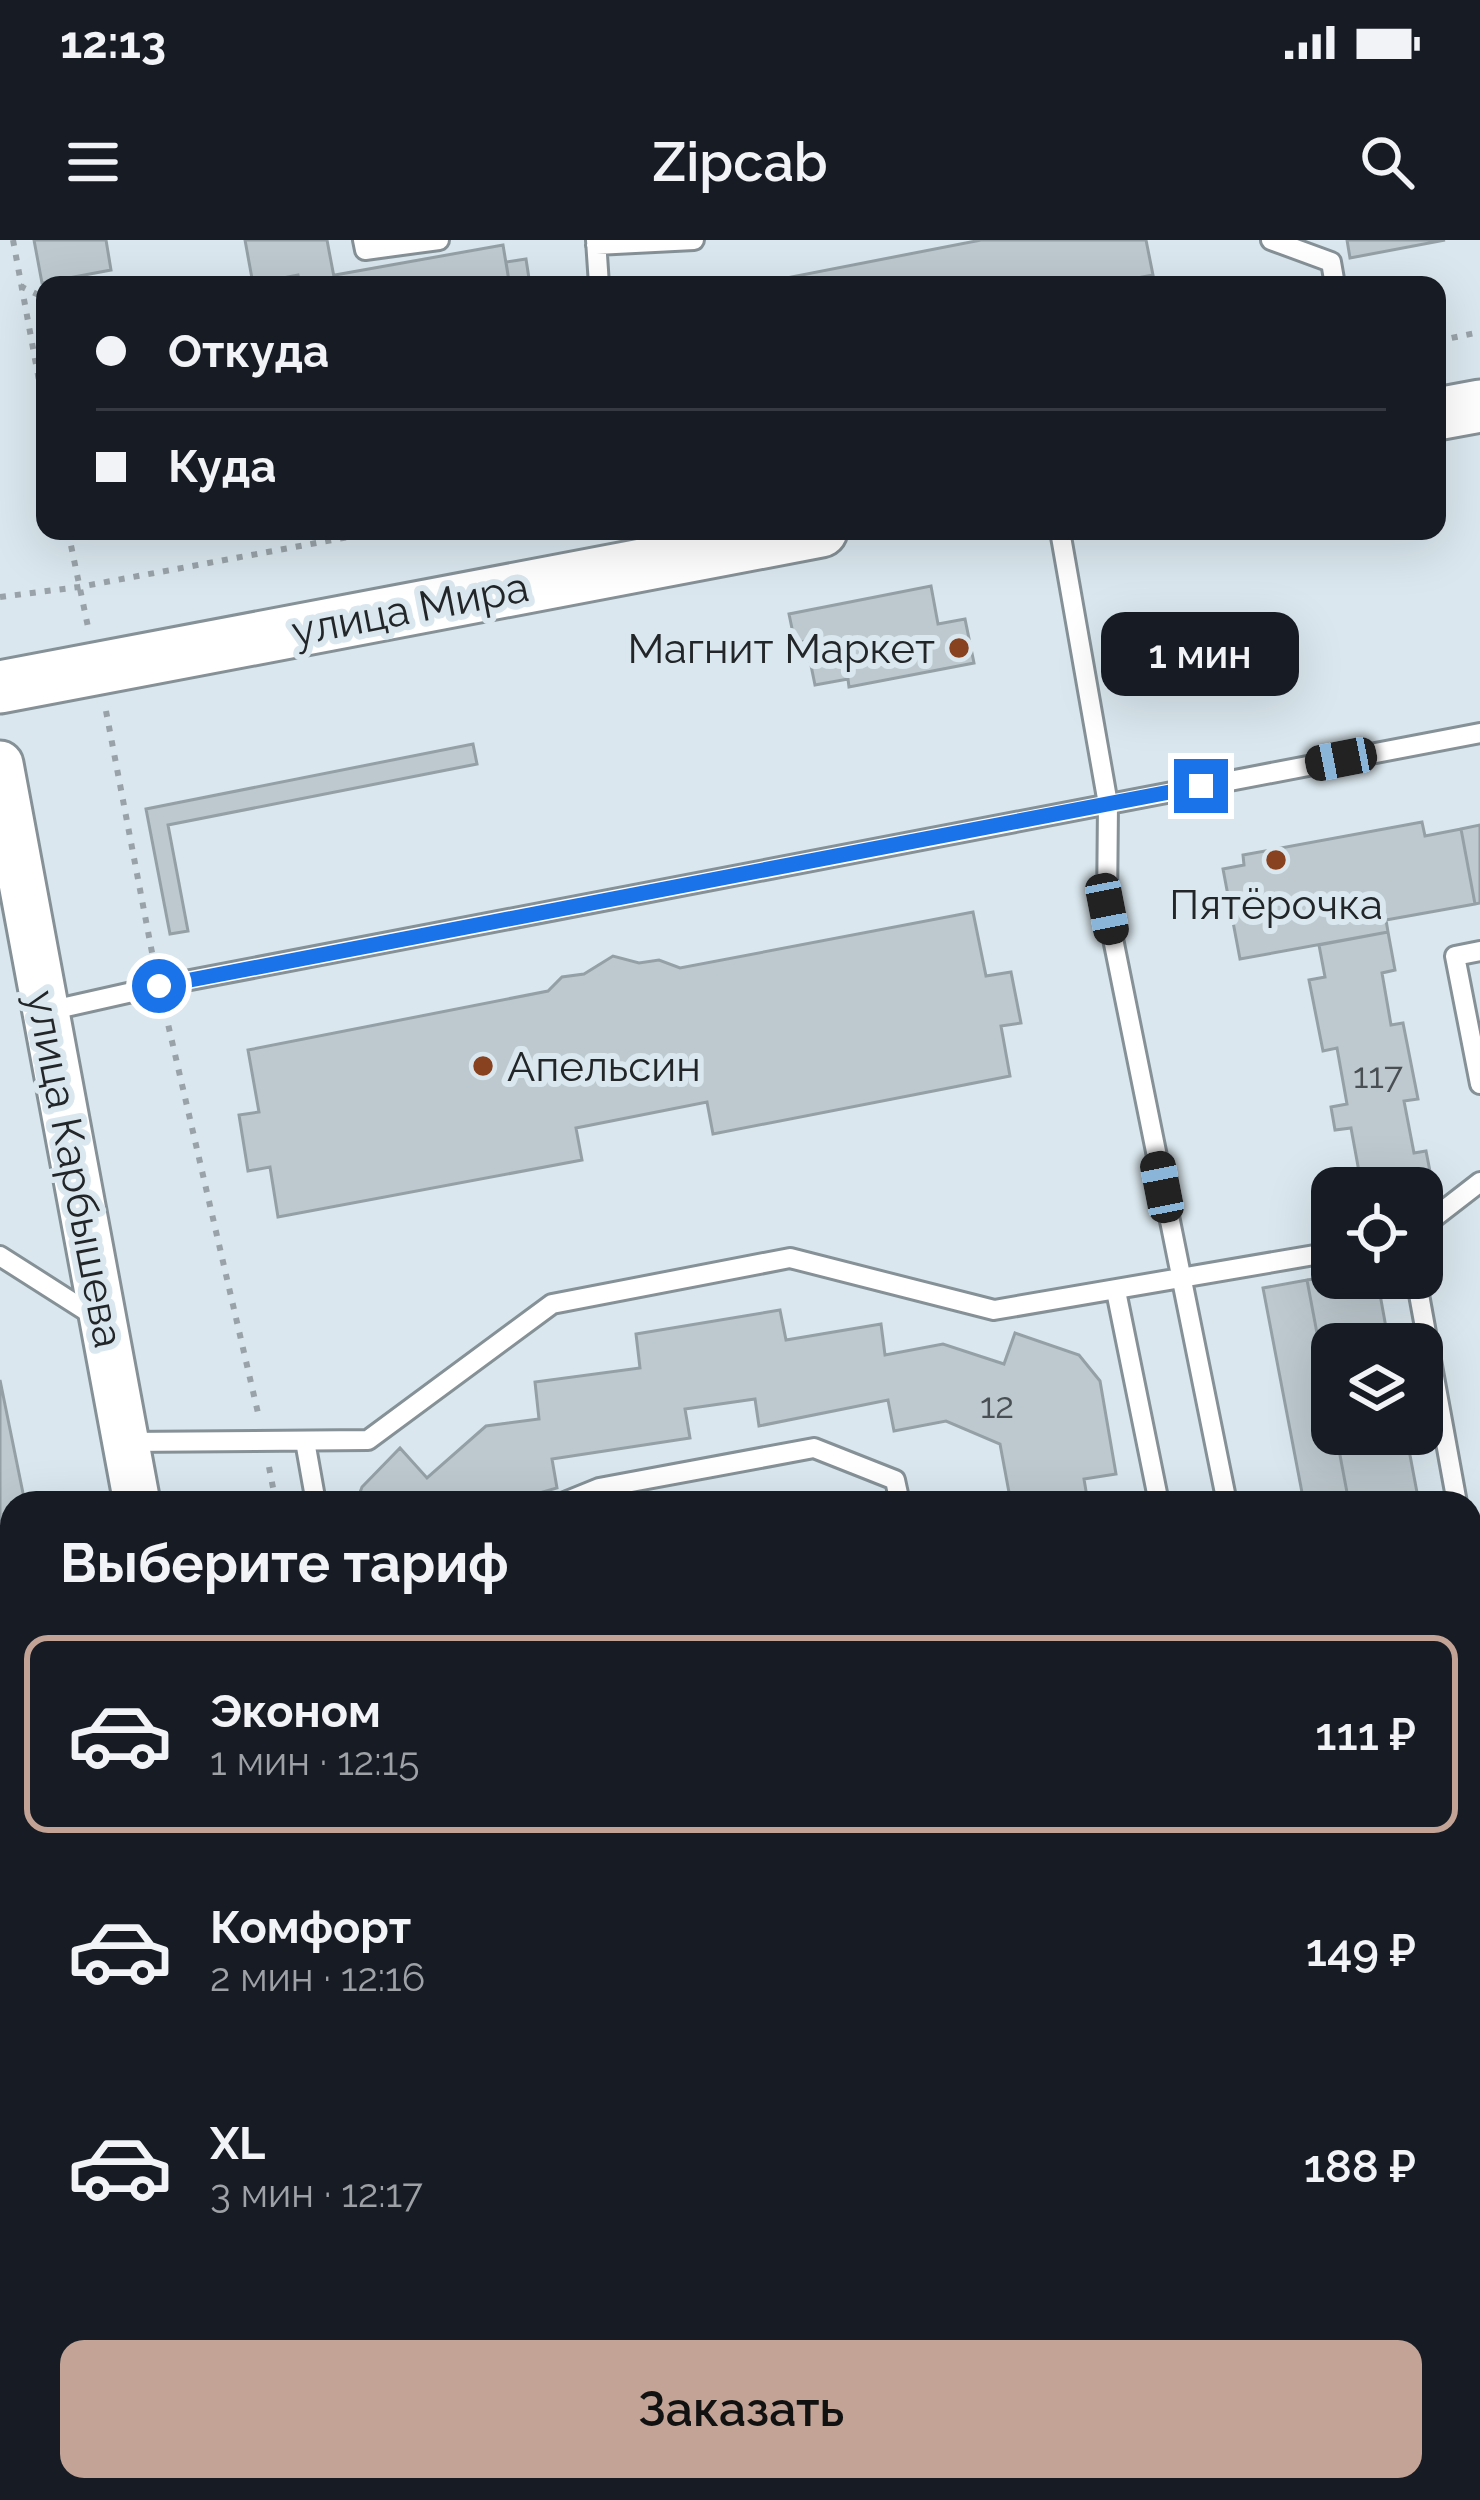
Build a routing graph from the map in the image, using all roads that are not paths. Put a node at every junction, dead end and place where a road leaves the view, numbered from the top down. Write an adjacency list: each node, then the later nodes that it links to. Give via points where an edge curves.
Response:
1 (363, 240): 2 (lane, via 365,250)
2 (439, 240)
3 (694, 240): 5 (lane)
4 (1270, 240): 7 (lane, via 1331,262)
5 (596, 242): 6 (lane)
6 (598, 276)
7 (1333, 276)
8 (1480, 406): 9 (main road)
9 (1446, 412)
10 (757, 540): 12 (main road, улица Мира)
11 (1062, 540): 15 (lane)
12 (0, 687)
13 (1480, 733): 15 (lane)
14 (0, 764): 16 (street, улица Карбышева)
15 (1108, 804): 18 (lane); 24 (lane, via 1107,909)
16 (9, 866): 18 (street, улица Карбышева)
17 (1480, 951): 19 (lane, via 1455,956)
18 (46, 1011): 27 (street, улица Карбышева)
19 (1480, 1084)
20 (1480, 1182): 21 (lane)
21 (1443, 1211)
22 (0, 1256): 27 (lane)
23 (1311, 1256): 24 (lane)
24 (1181, 1280): 25 (lane); 35 (lane)
25 (1116, 1291): 28 (lane, via 994,1310 790,1258 552,1304 368,1440); 34 (lane)
26 (1419, 1299): 36 (lane)
27 (104, 1322): 29 (street, улица Карбышева)
28 (305, 1441): 29 (lane); 31 (lane)
29 (126, 1442): 30 (street, улица Карбышева)
30 (135, 1491)
31 (314, 1491)
32 (592, 1491): 33 (lane, via 814,1448 896,1480)
33 (898, 1491)
34 (1158, 1491)
35 (1225, 1491)
36 (1455, 1491)

